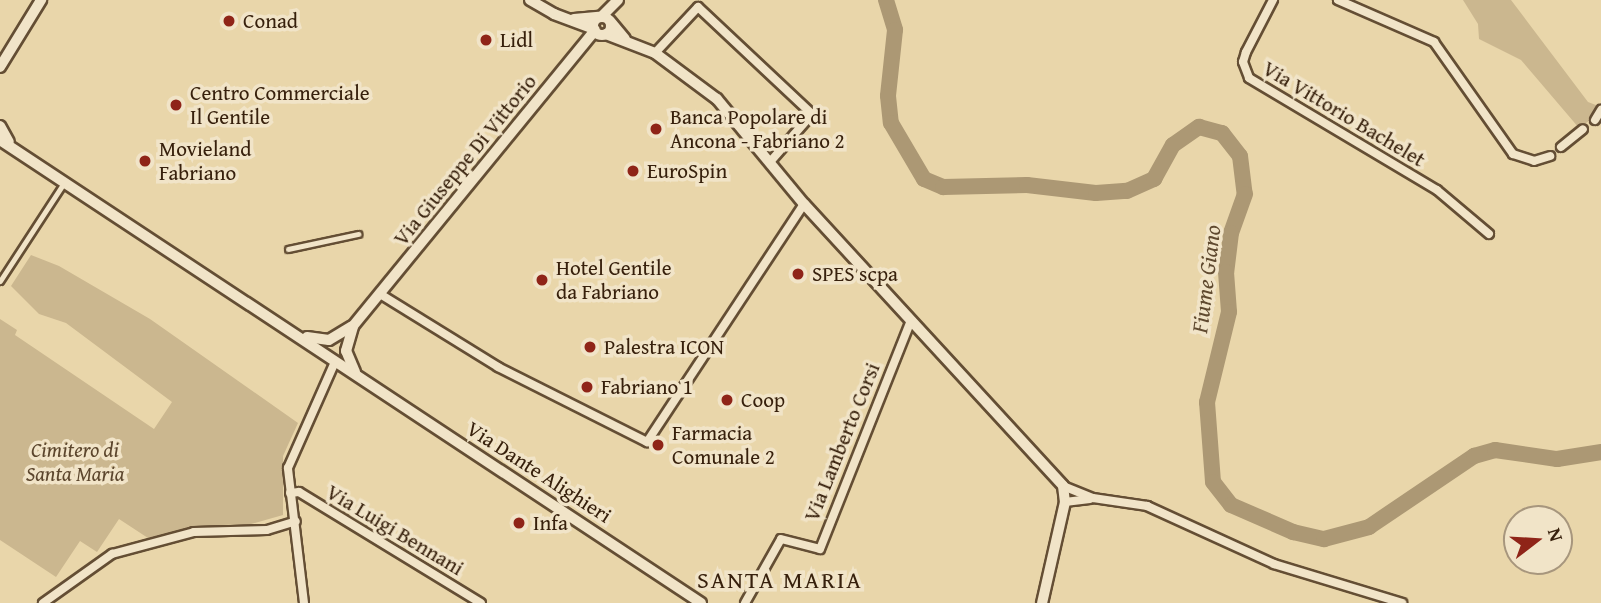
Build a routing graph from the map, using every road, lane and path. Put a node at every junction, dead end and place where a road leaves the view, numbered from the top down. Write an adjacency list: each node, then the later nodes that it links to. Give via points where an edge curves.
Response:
1 (41, 0): 12 (street)
2 (530, 0): 7 (street)
3 (1273, 0): 24 (street, Via Vittorio Bachelet, via 1246,52 1243,62 1249,78 1437,190)
4 (1338, 0): 19 (street, via 1434,42 1513,154 1534,161)
5 (617, 2): 6 (main road)
6 (605, 19): 7 (street); 8 (main road); 8 (main road); 9 (street)
7 (566, 20): 8 (street); 10 (street, via 580,34)
8 (599, 32): 9 (street); 10 (main road, Via Giuseppe Di Vittorio)
9 (625, 39): 11 (street)
10 (580, 51): 27 (main road, Via Giuseppe Di Vittorio)
11 (655, 53): 20 (street, via 717,99); 20 (street, via 698,7 812,114)
12 (0, 67)
13 (1601, 110): 14 (street)
14 (1595, 120)
15 (0, 126): 17 (main road, Via Dante Alighieri)
16 (1583, 130): 18 (street)
17 (4, 141): 21 (main road, Via Dante Alighieri)
18 (1561, 146)
19 (1550, 156)
20 (770, 162): 22 (street)
21 (66, 180): 26 (street); 30 (main road, Via Dante Alighieri)
22 (804, 204): 27 (street, via 647,442 498,367); 28 (street)
23 (358, 234): 25 (street)
24 (1489, 234)
25 (288, 249)
26 (0, 281)
27 (380, 294): 29 (main road, Via Giuseppe Di Vittorio)
28 (911, 320): 35 (street); 44 (street, Via Lamberto Corsi, via 820,548 781,539)
29 (353, 326): 31 (main road, Via Giuseppe Di Vittorio); 32 (main road, Via Giuseppe Di Vittorio)
30 (301, 336): 31 (main road, Via Dante Alighieri); 33 (main road, Via Dante Alighieri)
31 (331, 339): 32 (main road, Via Dante Alighieri); 33 (main road)
32 (346, 349): 33 (main road); 34 (main road)
33 (331, 358): 34 (main road, Via Dante Alighieri); 36 (street, via 292,456)
34 (356, 375): 43 (main road, Via Dante Alighieri)
35 (1063, 486): 37 (street); 38 (street)
36 (290, 493): 39 (street); 42 (street, Via Luigi Bennani, via 299,492)
37 (1093, 498): 38 (street); 46 (street, via 1147,506 1274,564)
38 (1065, 502): 45 (street)
39 (296, 521): 40 (street, via 267,530 194,532 112,554); 41 (street)
40 (43, 603)
41 (304, 603)
42 (481, 603)
43 (701, 603)
44 (745, 603)
45 (1042, 603)
46 (1402, 603)

